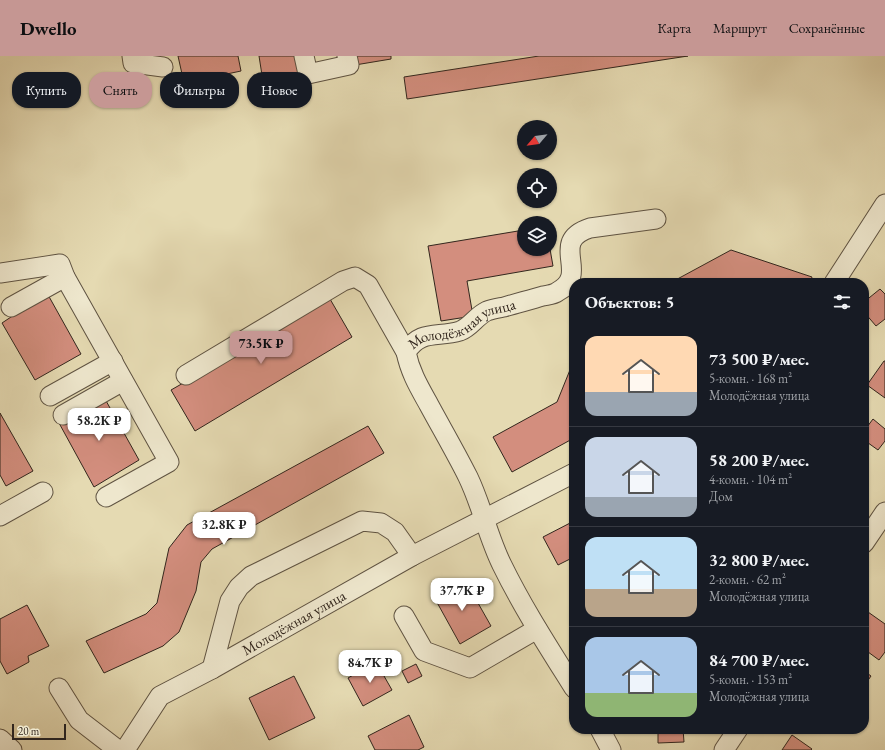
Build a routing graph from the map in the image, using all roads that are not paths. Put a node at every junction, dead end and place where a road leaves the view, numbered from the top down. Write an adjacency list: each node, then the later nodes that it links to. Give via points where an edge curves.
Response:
1 (132, 56): 4 (street, via 133,63)
2 (304, 56): 3 (street, via 308,74 349,65)
3 (347, 56)
4 (163, 67)
5 (885, 204): 10 (street)
6 (656, 219): 9 (street, Молодёжная улица, via 580,231 571,241 569,251)
7 (0, 273): 8 (street, via 60,264)
8 (65, 277): 12 (street); 14 (street)
9 (572, 278)
10 (837, 278)
11 (569, 282): 13 (street, Молодёжная улица, via 557,293 486,312 462,330 425,335 412,343)
12 (11, 307)
13 (406, 352): 15 (street, via 368,285 355,277 343,281); 24 (street, Молодёжная улица, via 409,366 468,477)
14 (113, 360): 16 (street); 17 (street)
15 (186, 375)
16 (123, 381): 18 (street); 21 (street, via 169,462)
17 (50, 396)
18 (63, 415)
19 (569, 476): 24 (street, Молодёжная улица)
20 (43, 492): 23 (street)
21 (106, 497)
22 (885, 512): 25 (street)
23 (0, 516)
24 (485, 519): 26 (street, Молодёжная улица); 28 (street, Молодёжная улица, via 492,545)
25 (869, 536)
26 (412, 556): 29 (street, Молодёжная улица); 29 (street, via 394,532 381,523 362,521 251,576 239,587 230,601)
27 (404, 616): 28 (street, via 424,651 470,668)
28 (537, 629): 30 (street, Молодёжная улица)
29 (212, 669): 37 (street, Молодёжная улица, via 160,696)
30 (569, 680)
31 (59, 688): 36 (street, via 79,720)
32 (603, 734): 38 (street)
33 (735, 734): 39 (street)
34 (0, 739): 35 (street)
35 (12, 750)
36 (118, 750)
37 (125, 750)
38 (611, 750)
39 (724, 750)

